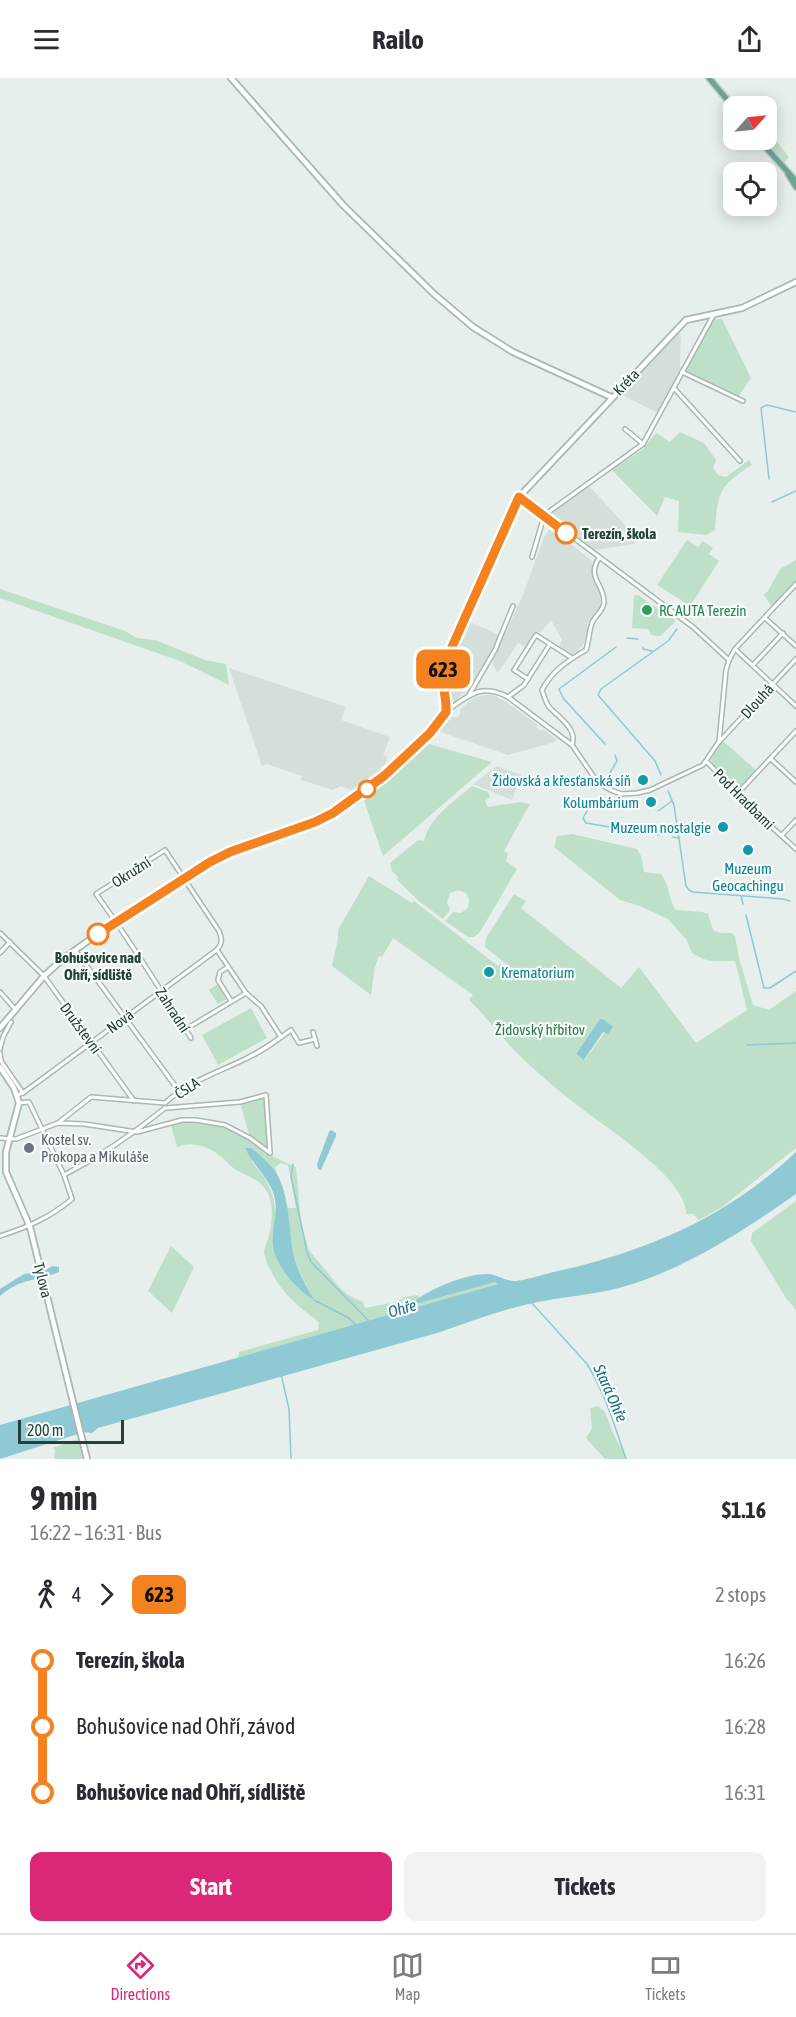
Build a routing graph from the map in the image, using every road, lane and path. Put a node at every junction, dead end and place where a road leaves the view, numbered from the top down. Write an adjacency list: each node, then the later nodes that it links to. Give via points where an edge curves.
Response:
1 (231, 78): 12 (street, via 343,205 473,327 513,352)
2 (709, 78): 3 (main road)
3 (724, 96)
4 (767, 150): 5 (main road)
5 (787, 173): 6 (main road); 7 (main road)
6 (796, 181)
7 (796, 187)
8 (796, 282): 9 (street, Kréta, via 742,308)
9 (715, 313): 10 (street); 12 (street, Kréta, via 686,320)
10 (682, 372): 11 (street); 13 (street)
11 (674, 388): 15 (street); 16 (street)
12 (611, 398): 17 (street, Kréta)
13 (742, 401)
14 (625, 429): 15 (street)
15 (643, 444): 18 (street)
16 (740, 461)
17 (519, 497): 18 (street); 37 (street, Kréta, via 447,658 442,675)
18 (544, 516): 19 (street); 20 (street)
19 (532, 557)
20 (598, 558): 28 (street, via 593,571 603,594 603,608 593,620 586,650); 30 (street, via 698,632)
21 (795, 587): 23 (street)
22 (513, 606): 34 (street, via 495,650)
23 (765, 618): 24 (street); 27 (street)
24 (783, 633): 26 (street); 31 (street)
25 (550, 644): 28 (street); 32 (street); 32 (street, via 536,635 530,644 514,670)
26 (796, 646)
27 (735, 650): 30 (street); 31 (street)
28 (572, 658): 40 (street, via 549,676 542,690 548,706 572,732)
29 (796, 659): 33 (street, Dlouhá)
30 (729, 660): 39 (street)
31 (753, 665): 33 (street)
32 (528, 679): 35 (street)
33 (773, 684): 36 (street); 39 (street, Dlouhá)
34 (469, 695): 35 (street, via 488,689); 37 (street)
35 (508, 697): 40 (street)
36 (796, 706)
37 (446, 712): 48 (street, via 430,733 384,776 333,813 302,828 230,852)
38 (796, 731): 41 (street)
39 (718, 744): 42 (street)
40 (572, 745): 42 (street, via 593,777 613,791 630,794 650,790)
41 (771, 759): 43 (street); 44 (street)
42 (707, 762): 44 (street, Pod Hradbami)
43 (796, 782)
44 (737, 794): 46 (street, Pod Hradbami)
45 (796, 820): 46 (street)
46 (782, 835): 47 (street, Pod Hradbami)
47 (796, 849)
48 (184, 878): 49 (street); 49 (street, Okružní, via 165,850 155,856 96,894); 53 (street, via 219,931 222,938)
49 (116, 921): 52 (street); 57 (street, Zahradní)
50 (0, 933): 51 (street, Družstevní)
51 (10, 942): 54 (street); 56 (street, Družstevní)
52 (75, 950): 56 (street); 62 (street)
53 (217, 950): 55 (street); 57 (street, Nová)
54 (0, 953)
55 (228, 967): 59 (street); 60 (street, via 220,972 218,980)
56 (44, 976): 61 (street); 70 (street, Družstevní)
57 (161, 991): 62 (street, Nová); 65 (street, Zahradní)
58 (0, 992): 61 (street)
59 (246, 993): 60 (street); 68 (street, via 261,1006)
60 (231, 1002): 65 (street)
61 (15, 1009): 64 (street)
62 (125, 1018): 70 (street, Nová); 74 (street)
63 (11, 1022): 72 (street)
64 (0, 1028)
65 (186, 1029): 67 (street, Zahradní)
66 (313, 1032): 69 (street)
67 (191, 1038)
68 (281, 1038): 69 (street, via 291,1030 299,1042); 74 (street, ČSLA)
69 (315, 1039): 71 (street)
70 (92, 1042): 75 (street, Nová); 77 (street, Družstevní)
71 (317, 1046)
72 (0, 1051): 75 (street, via 1,1061)
73 (0, 1067): 76 (street)
74 (179, 1091): 79 (street, ČSLA)
75 (23, 1093): 76 (street)
76 (17, 1095): 78 (street)
77 (134, 1101): 79 (street, ČSLA); 80 (street, ČSLA, via 91,1096)
78 (19, 1103): 81 (street, via 29,1102); 84 (street)
79 (166, 1106): 82 (street); 82 (street, via 240,1102 266,1095 270,1153 225,1125 196,1120)
80 (58, 1123): 81 (street, ČSLA); 82 (street)
81 (44, 1130): 84 (street, ČSLA); 85 (street)
82 (136, 1132): 85 (street)
83 (0, 1138): 84 (street, ČSLA)
84 (10, 1138): 86 (street, Tylova, via 6,1172)
85 (64, 1175): 86 (street, via 72,1199)
86 (30, 1227): 87 (street); 88 (street, Tylova)
87 (0, 1236)
88 (87, 1459)

